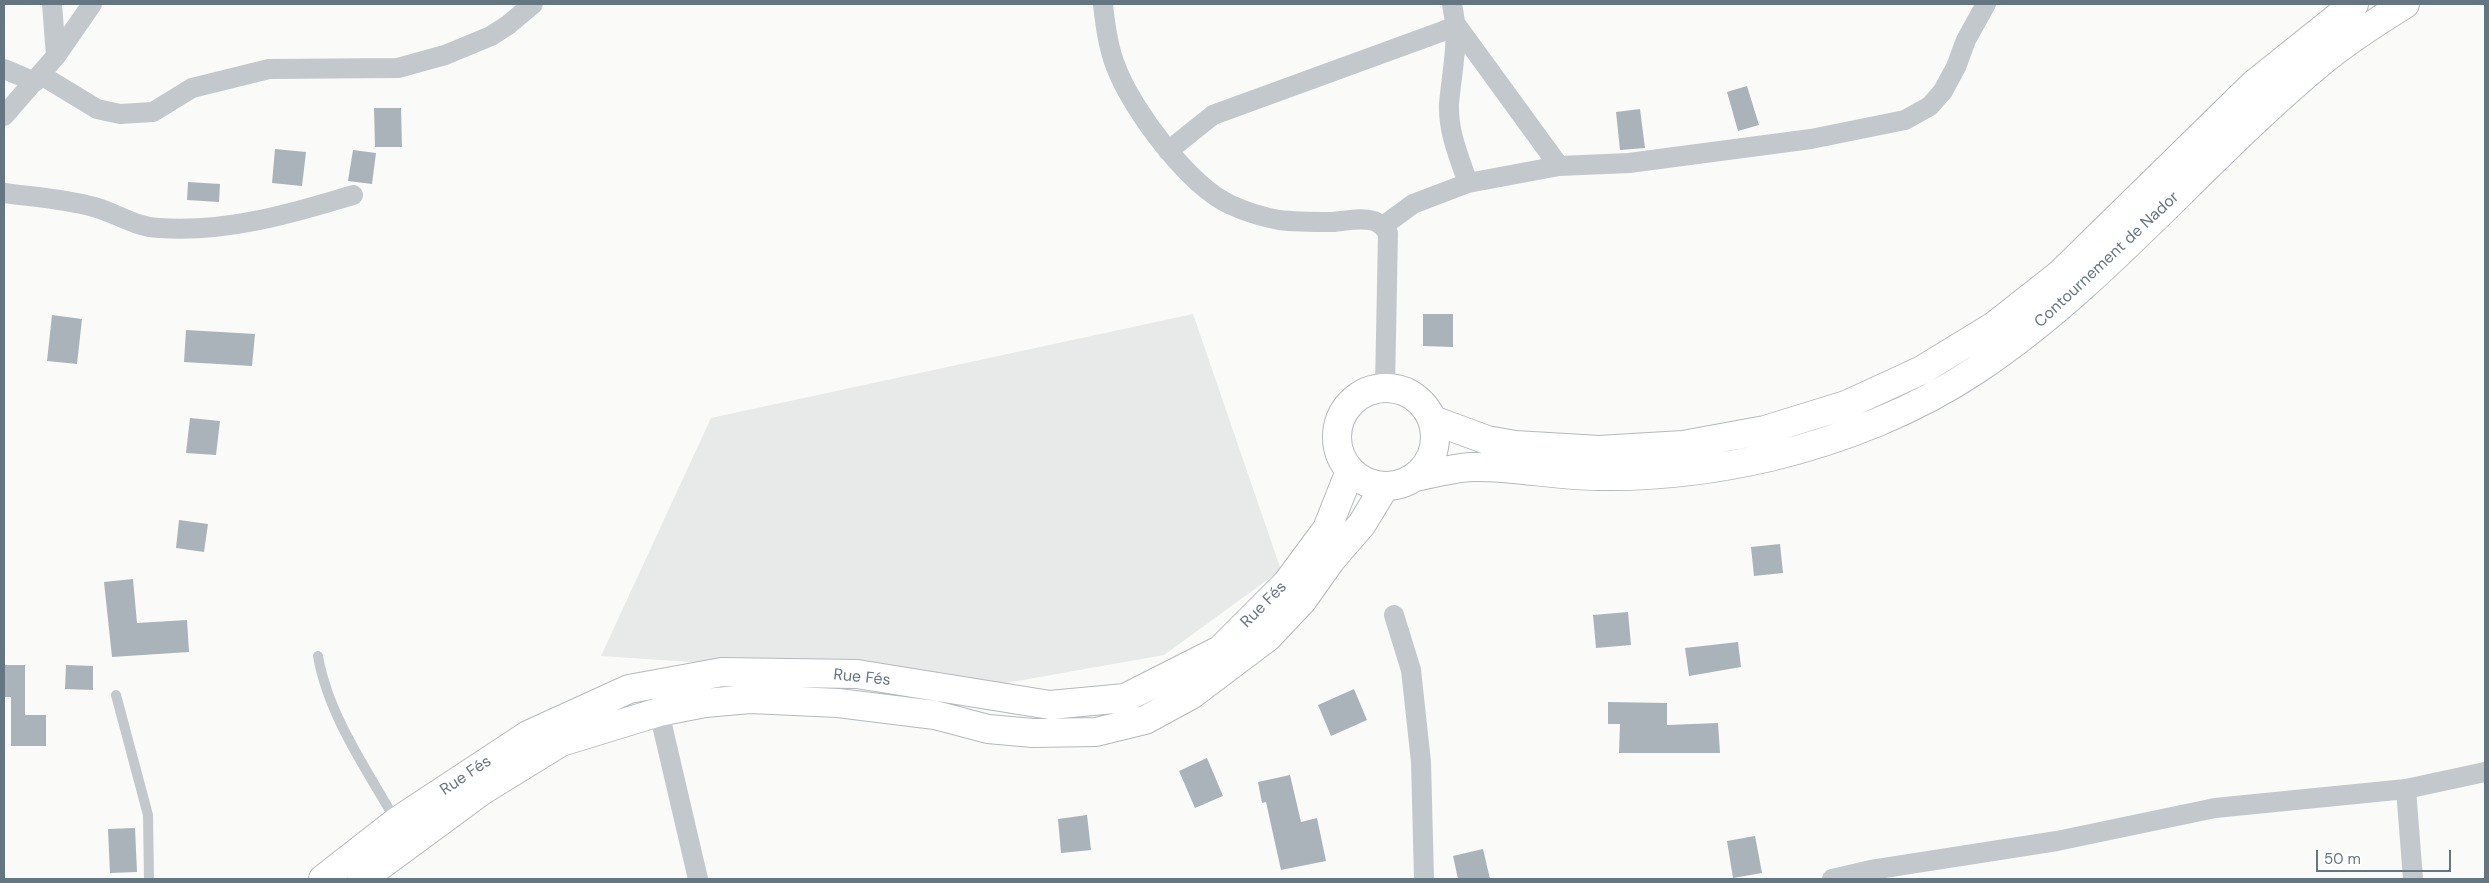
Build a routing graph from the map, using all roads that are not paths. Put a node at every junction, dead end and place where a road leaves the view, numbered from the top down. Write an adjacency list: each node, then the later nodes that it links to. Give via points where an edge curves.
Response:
1 (52, 4): 10 (street)
2 (92, 4): 10 (street)
3 (533, 4): 12 (street, via 491,36 445,55 398,68 269,69 192,88 154,112 120,114 97,109)
4 (1103, 4): 14 (street, via 1115,66 1128,92)
5 (1452, 4): 9 (street)
6 (1986, 4): 15 (street, via 1943,91 1930,106 1905,120 1802,140 1628,163)
7 (2354, 4): 21 (highway, Contournement de Nador, via 2253,85 2060,274 1994,326 1922,370 1846,405 1765,430 1683,445 1599,450 1487,440)
8 (2405, 4): 23 (highway, Contournement de Nador, via 2322,61 2269,107 2076,292 2008,348 1974,372 1896,413 1855,430 1771,456 1685,472 1598,476 1476,467)
9 (1457, 26): 14 (street, via 1214,115); 15 (street); 16 (street, via 1451,136)
10 (56, 56): 12 (street)
11 (4, 69): 12 (street)
12 (38, 78): 13 (street)
13 (4, 116)
14 (1168, 151): 19 (street, via 1231,205 1261,216 1298,221 1374,221)
15 (1560, 166): 16 (street)
16 (1468, 183): 19 (street, via 1413,204)
17 (4, 193): 18 (street, via 96,207 128,222 158,228 216,226 282,216)
18 (353, 195)
19 (1386, 233): 20 (street)
20 (1385, 387): 21 (highway, via 1405,391 1422,402); 22 (highway, via 1364,393 1346,408 1337,429 1339,451)
21 (1433, 420): 23 (highway, via 1435,441 1429,461)
22 (1350, 471): 24 (highway, via 1365,482); 31 (highway, Rue Fés, via 1327,529 1288,583 1220,650 1125,698 1050,705 857,674 722,672 629,689 528,735)
23 (1415, 477): 24 (highway, via 1401,484)
24 (1385, 486): 28 (highway, Rue Fés, via 1362,524 1302,601 1268,637 1191,695 1145,720 1096,732 1033,733 988,729 934,716 838,703 750,699 705,702)
25 (1394, 615): 36 (street, via 1411,670 1420,752)
26 (318, 656): 31 (lane, via 320,672 340,721)
27 (116, 695): 32 (lane, via 148,815)
28 (659, 712): 34 (highway, Rue Fés, via 561,742 483,790); 35 (street)
29 (2485, 772): 30 (street)
30 (2406, 789): 37 (street, via 2215,808 2057,841); 38 (street)
31 (396, 822): 33 (highway, Rue Fés)
32 (149, 879)
33 (323, 879)
34 (362, 879)
35 (698, 879)
36 (1424, 879)
37 (1832, 879)
38 (2414, 879)

